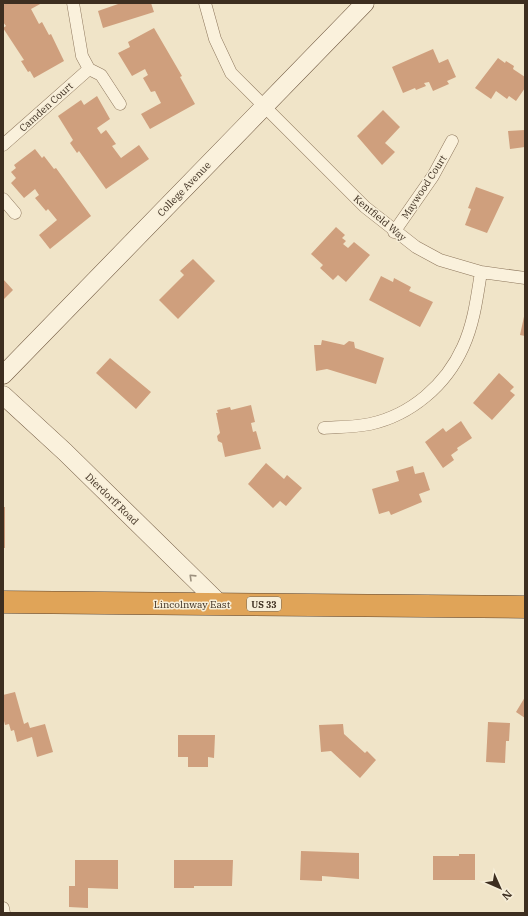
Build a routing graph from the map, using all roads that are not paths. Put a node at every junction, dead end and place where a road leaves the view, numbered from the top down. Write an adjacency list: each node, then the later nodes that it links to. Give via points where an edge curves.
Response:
1 (73, 3): 4 (street, via 82,56)
2 (206, 3): 6 (street, Kentfield Way, via 215,39 231,73)
3 (365, 3): 6 (main road, College Avenue)
4 (89, 69): 5 (street, via 101,75); 8 (street, Camden Court)
5 (120, 104)
6 (264, 107): 11 (street, Kentfield Way, via 365,207); 14 (main road, College Avenue)
7 (452, 141): 11 (street, Maywood Court, via 433,176)
8 (3, 145)
9 (3, 198): 10 (street)
10 (15, 213)
11 (394, 232): 12 (street, Kentfield Way, via 440,260)
12 (481, 272): 13 (street, Kentfield Way); 16 (street, via 472,319 463,346 444,378 429,394 391,418 369,424)
13 (525, 278)
14 (3, 375)
15 (3, 395): 18 (main road, Dierdorff Road, one-way to 15)
16 (324, 428)
17 (3, 602): 18 (highway, Lincolnway East / US 33)
18 (220, 604): 19 (highway, Lincolnway East / US 33)
19 (525, 607)
20 (3, 908): 21 (street)
21 (4, 913)

